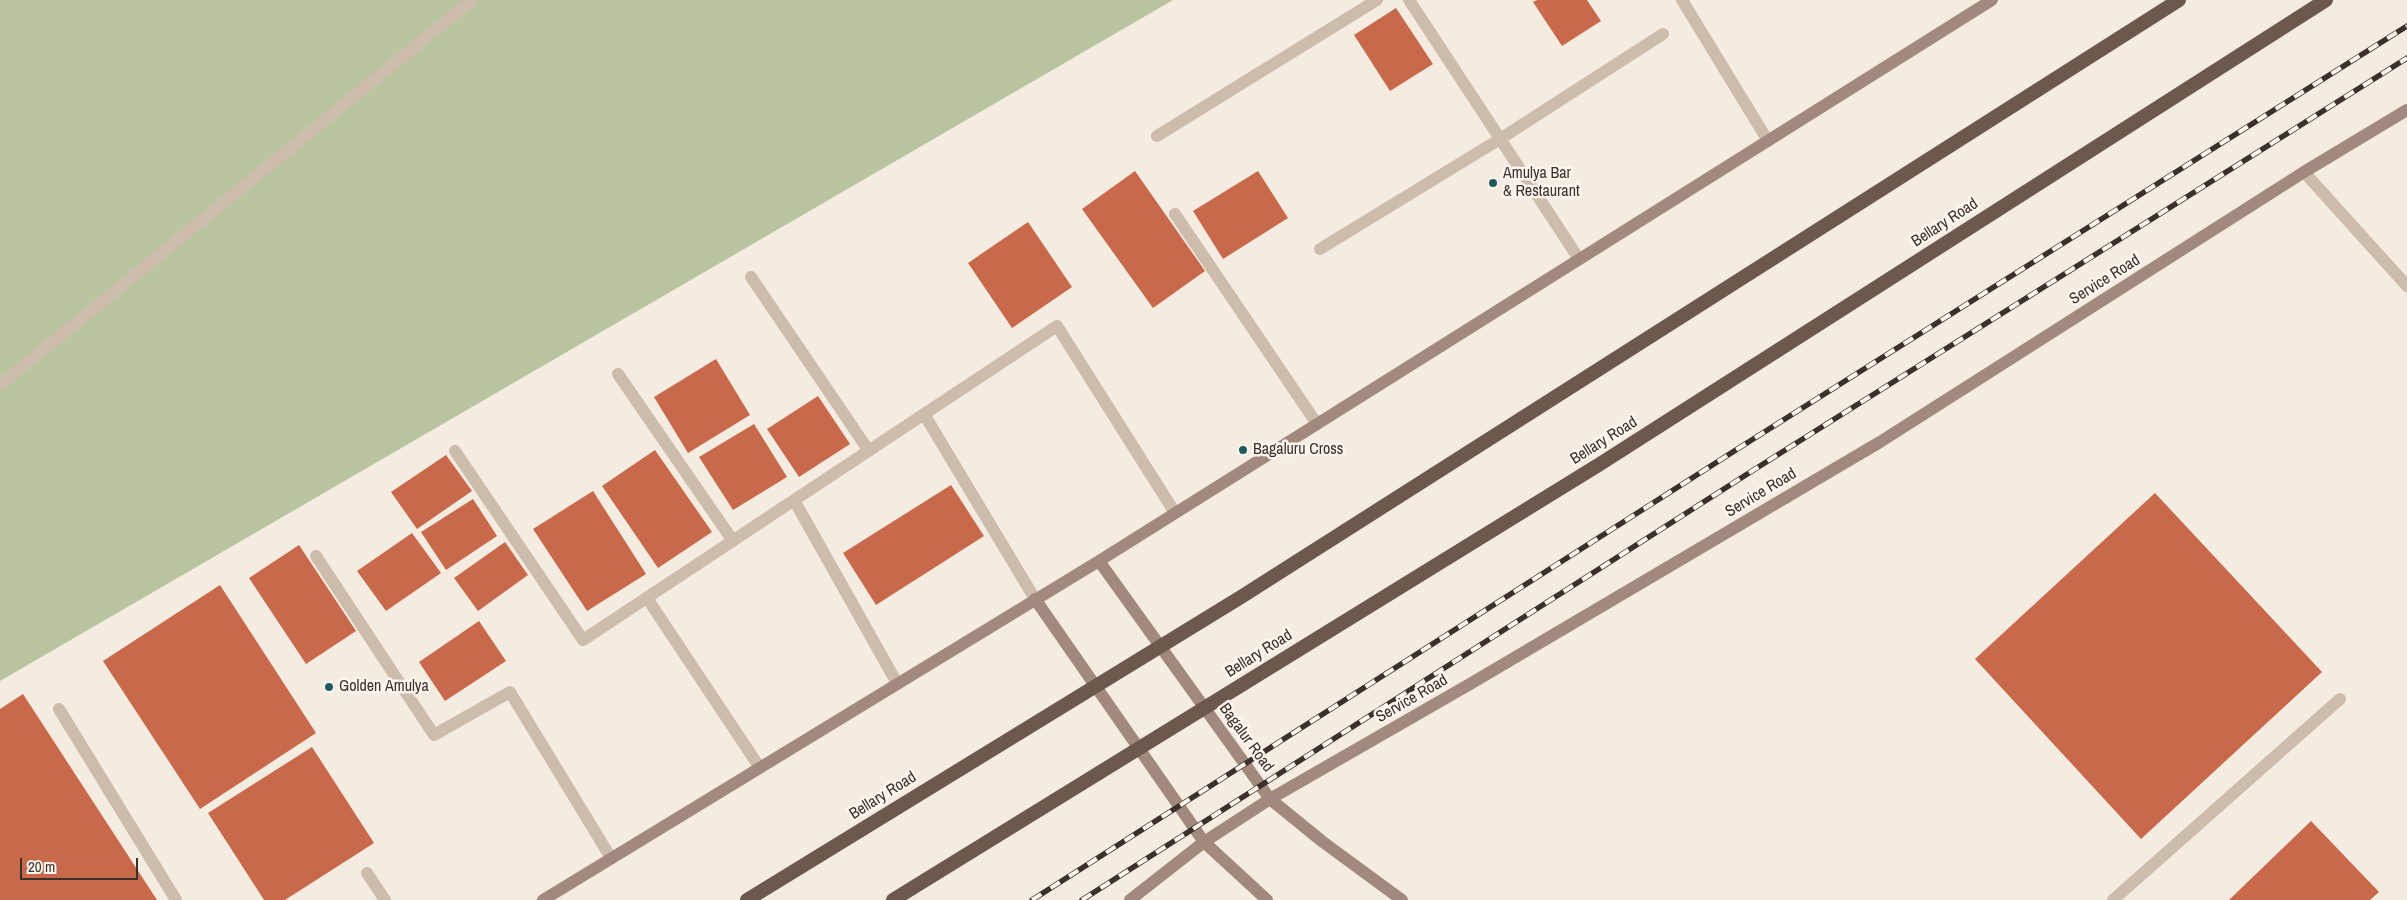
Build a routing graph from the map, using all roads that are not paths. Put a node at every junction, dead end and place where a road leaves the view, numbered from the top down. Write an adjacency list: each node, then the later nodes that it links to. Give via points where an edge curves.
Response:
1 (472, 0): 20 (street)
2 (1377, 0): 10 (street)
3 (1408, 0): 11 (street)
4 (1682, 0): 12 (street)
5 (1992, 0): 12 (main road)
6 (2179, 0): 43 (highway, Bellary Road, bridge, via 1241,597)
7 (2326, 0): 44 (highway, Bellary Road, bridge, via 1600,464)
8 (1663, 34): 11 (street)
9 (2407, 110): 13 (main road, Service Road)
10 (1157, 136)
11 (1500, 139): 15 (street); 16 (street)
12 (1768, 141): 16 (main road)
13 (2304, 172): 18 (street); 36 (main road, Service Road, via 1880,442)
14 (1175, 214): 22 (street)
15 (1320, 249)
16 (1579, 259): 22 (main road)
17 (751, 277): 24 (street)
18 (2407, 286)
19 (618, 374): 27 (street)
20 (0, 385)
21 (924, 414): 24 (street); 26 (street, via 1057,326); 31 (street)
22 (1317, 424): 26 (main road)
23 (455, 451): 30 (street, via 583,640)
24 (869, 451): 25 (street)
25 (794, 500): 27 (street); 32 (street)
26 (1175, 513): 29 (main road)
27 (732, 541): 30 (street)
28 (316, 556): 38 (street, via 434,734 510,692)
29 (1099, 561): 31 (main road); 36 (main road, Bagalur Road)
30 (646, 598): 35 (street)
31 (1035, 599): 32 (main road); 37 (main road)
32 (897, 683): 35 (main road)
33 (2340, 699): 48 (street)
34 (58, 709): 40 (street)
35 (760, 768): 38 (main road)
36 (1270, 799): 37 (main road, Service Road); 47 (main road, Bagalur Road)
37 (1204, 842): 45 (main road, Service Road); 46 (main road)
38 (611, 858): 42 (main road)
39 (367, 873): 41 (street)
40 (176, 900)
41 (385, 900)
42 (543, 900)
43 (747, 900)
44 (893, 900)
45 (1130, 900)
46 (1267, 900)
47 (1402, 900)
48 (2113, 900)

